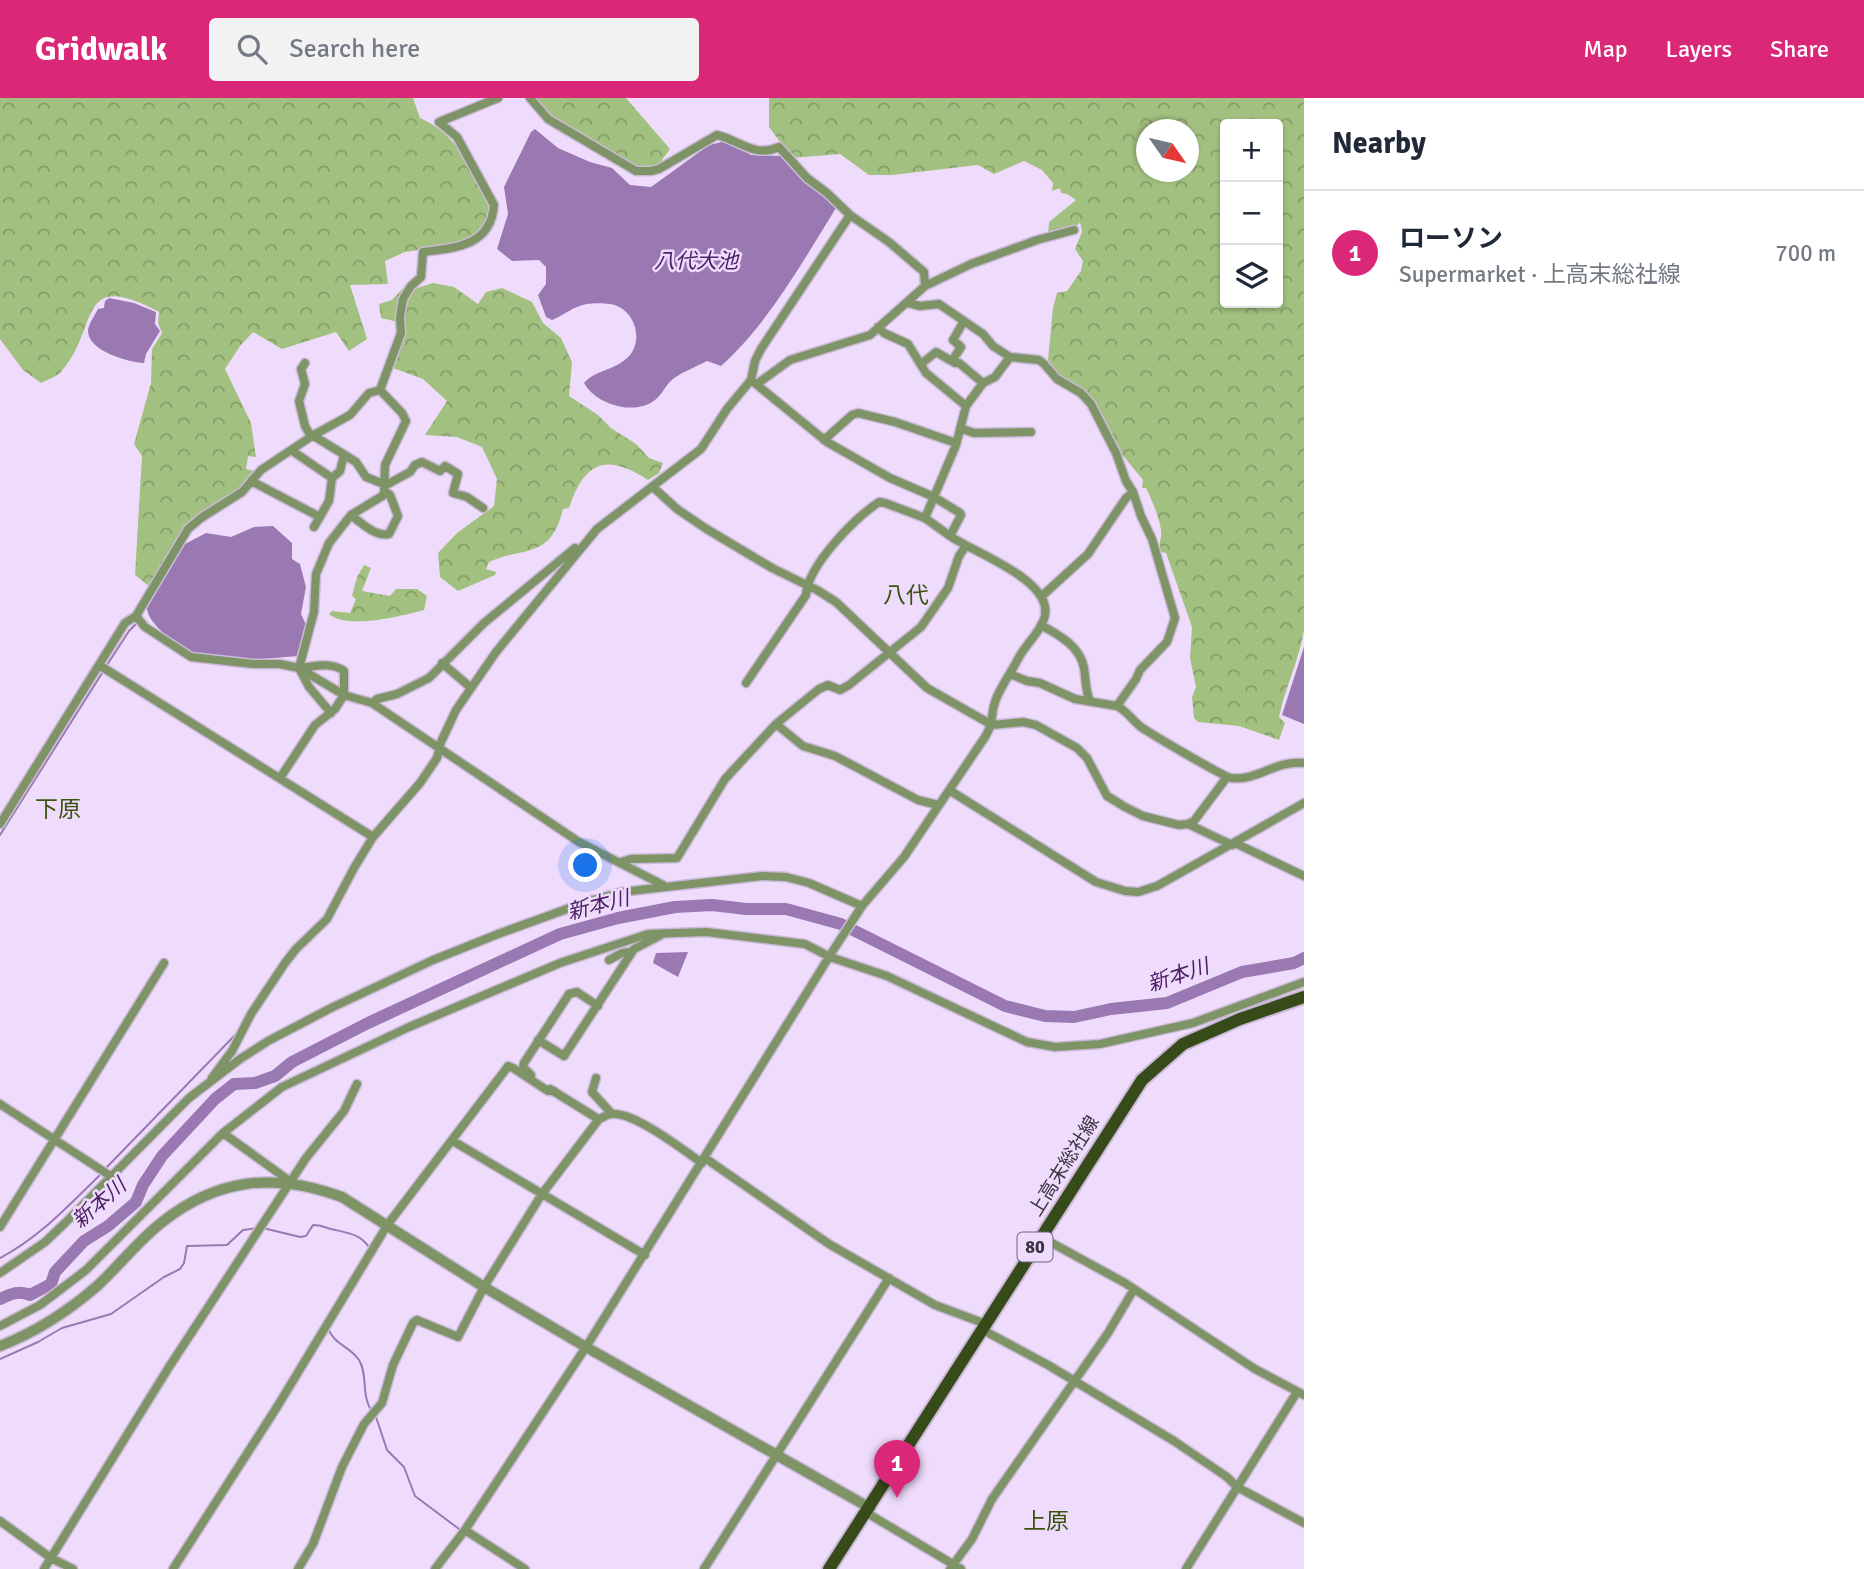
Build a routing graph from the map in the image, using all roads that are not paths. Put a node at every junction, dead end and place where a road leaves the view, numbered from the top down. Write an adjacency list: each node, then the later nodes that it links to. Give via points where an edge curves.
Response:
1 (498, 98): 15 (street, via 439,122 457,136 494,213 475,240 461,247 423,252 421,277 403,299 401,333)
2 (530, 98): 3 (street, via 548,118 636,171 659,169 717,135 755,152 779,147)
3 (850, 215): 5 (street, via 924,271); 13 (street, via 761,349)
4 (1074, 230): 5 (street, via 971,264)
5 (925, 286): 6 (street)
6 (908, 303): 7 (street, via 939,304); 8 (street)
7 (964, 321): 9 (street); 10 (street, via 953,340 961,347)
8 (878, 327): 12 (street, via 908,344); 13 (street, via 857,340 790,360)
9 (1010, 357): 14 (street, via 995,377); 28 (street, via 1039,360 1056,379 1086,397)
10 (952, 361): 12 (street, via 936,352); 14 (street)
11 (305, 363): 19 (street, via 299,401)
12 (921, 364): 16 (street)
13 (754, 382): 20 (street); 26 (street, via 727,409 701,449)
14 (984, 383): 16 (street)
15 (380, 390): 19 (street, via 369,393 350,415); 27 (street, via 405,421 385,465)
16 (965, 406): 17 (street)
17 (960, 428): 18 (street, via 974,433); 21 (street)
18 (1031, 432)
19 (312, 436): 22 (street); 23 (street)
20 (824, 440): 21 (street, via 858,413); 29 (street)
21 (956, 443): 29 (street)
22 (291, 450): 24 (street); 25 (street)
23 (344, 455): 24 (street, via 340,471); 27 (street)
24 (332, 478): 32 (street, via 329,501)
25 (251, 481): 32 (street); 40 (street, via 188,529)
26 (653, 487): 37 (street, via 597,529); 38 (street, via 705,528)
27 (385, 488): 30 (street, via 422,462 440,471 445,466 458,474 453,493); 31 (street, via 384,495); 31 (street, via 398,516 389,534 375,534)
28 (1133, 492): 39 (street, via 1088,554); 52 (street, via 1175,618 1167,642 1140,670)
29 (934, 497): 33 (street); 35 (street, via 961,515)
30 (482, 508)
31 (351, 515): 45 (street, via 321,559 314,612)
32 (320, 517): 34 (street)
33 (925, 519): 35 (street); 38 (street, via 879,502 845,528)
34 (314, 527)
35 (950, 536): 36 (street)
36 (965, 547): 39 (street, via 997,560); 42 (street, via 940,601 921,627)
37 (581, 548): 43 (street, via 484,623); 48 (street)
38 (806, 585): 42 (street, via 836,602); 47 (street, via 806,595)
39 (1042, 596): 41 (street, via 1046,607)
40 (136, 616): 44 (street, via 125,623); 45 (street, via 145,627 191,656)
41 (1041, 625): 46 (street); 50 (street, via 1077,652)
42 (890, 653): 54 (street, via 840,690 828,685 819,689); 55 (street, via 927,688)
43 (442, 663): 48 (street); 51 (street, via 429,678)
44 (99, 665): 59 (street); 63 (street)
45 (299, 668): 49 (street); 49 (street, via 340,668 344,671); 53 (street)
46 (1010, 674): 50 (street); 55 (street, via 994,704)
47 (746, 683)
48 (470, 687): 56 (street)
49 (344, 695): 51 (street); 53 (street)
50 (1090, 701): 52 (street)
51 (372, 703): 56 (street)
52 (1117, 706): 58 (street, via 1144,729)
53 (331, 713): 59 (street, via 315,725)
54 (776, 724): 62 (street, via 803,746 835,756 918,800); 67 (street, via 721,784 677,858)
55 (992, 725): 60 (street); 64 (street, via 1036,725 1077,748 1107,796 1143,816)
56 (440, 748): 65 (street, via 421,783); 67 (street, via 568,835)
57 (1304, 763): 58 (street, via 1283,763 1247,777)
58 (1227, 777): 64 (street)
59 (280, 778): 65 (street)
60 (949, 790): 62 (street); 66 (street, via 1082,874 1117,890 1157,886)
61 (1304, 803): 66 (street)
62 (938, 805): 70 (street, via 904,857)
63 (0, 824)
64 (1188, 824): 66 (street)
65 (373, 837): 81 (street, via 327,919 285,963)
66 (1234, 844): 68 (street)
67 (621, 862): 69 (street)
68 (1304, 876)
69 (664, 885): 70 (street, via 786,877 809,883); 81 (street, via 589,901 433,961 289,1029)
70 (861, 909): 73 (street)
71 (665, 932): 72 (street); 73 (street, via 769,939); 87 (street, via 560,963 400,1031 282,1087)
72 (632, 952): 74 (street); 78 (street)
73 (832, 953): 76 (street, via 1027,1042 1055,1047 1100,1044 1193,1023); 90 (street)
74 (609, 960)
75 (164, 963): 88 (street)
76 (1304, 982)
77 (1304, 997): 96 (main road, 上高末総社線 / 80, via 1211,1030 1182,1044 1157,1065 1142,1080)
78 (598, 1006): 79 (street, via 573,991); 79 (street, via 564,1056)
79 (538, 1040): 83 (street, via 523,1068)
80 (596, 1078): 85 (street, via 592,1092)
81 (212, 1079): 91 (street)
82 (357, 1084): 92 (street, via 344,1111)
83 (554, 1091): 86 (street); 89 (street, via 508,1066)
84 (0, 1104): 88 (street)
85 (611, 1113): 86 (street); 90 (street, via 653,1130)
86 (599, 1119): 93 (street)
87 (223, 1132): 92 (street); 102 (street, via 86,1270 40,1305)
88 (55, 1139): 91 (street); 95 (street)
89 (453, 1141): 93 (street); 94 (street)
90 (704, 1160): 97 (street); 99 (street, via 829,1244)
91 (112, 1177): 98 (street, via 45,1242)
92 (291, 1182): 94 (street, via 342,1197); 104 (street, via 257,1181 192,1201 160,1224 62,1314); 114 (street)
93 (542, 1194): 97 (street); 100 (street)
94 (388, 1224): 100 (street); 118 (street)
95 (0, 1227)
96 (1041, 1237): 101 (street); 103 (main road, 上高末総社線 / 80)
97 (645, 1255): 105 (street)
98 (0, 1273)
99 (889, 1278): 103 (street); 108 (street)
100 (484, 1287): 105 (street); 119 (street, via 458,1337 417,1320 413,1323 382,1403 364,1424 342,1466 313,1544)
101 (1134, 1289): 106 (street); 107 (street, via 1255,1369)
102 (0, 1326)
103 (985, 1327): 106 (street); 110 (main road, 上高末総社線 / 80)
104 (0, 1346)
105 (586, 1347): 108 (street); 113 (street)
106 (1074, 1382): 109 (street, via 1177,1443); 115 (street, via 992,1499)
107 (1301, 1393): 109 (street)
108 (777, 1455): 110 (street); 122 (street)
109 (1237, 1487): 112 (street); 124 (street)
110 (868, 1510): 115 (street); 123 (main road, 上高末総社線 / 80)
111 (0, 1521): 114 (street)
112 (1304, 1523)
113 (465, 1530): 120 (street); 121 (street)
114 (51, 1558): 116 (street); 117 (street)
115 (955, 1567)
116 (44, 1569)
117 (73, 1569)
118 (173, 1569)
119 (298, 1569)
120 (435, 1569)
121 (525, 1569)
122 (704, 1569)
123 (829, 1569)
124 (1186, 1569)

